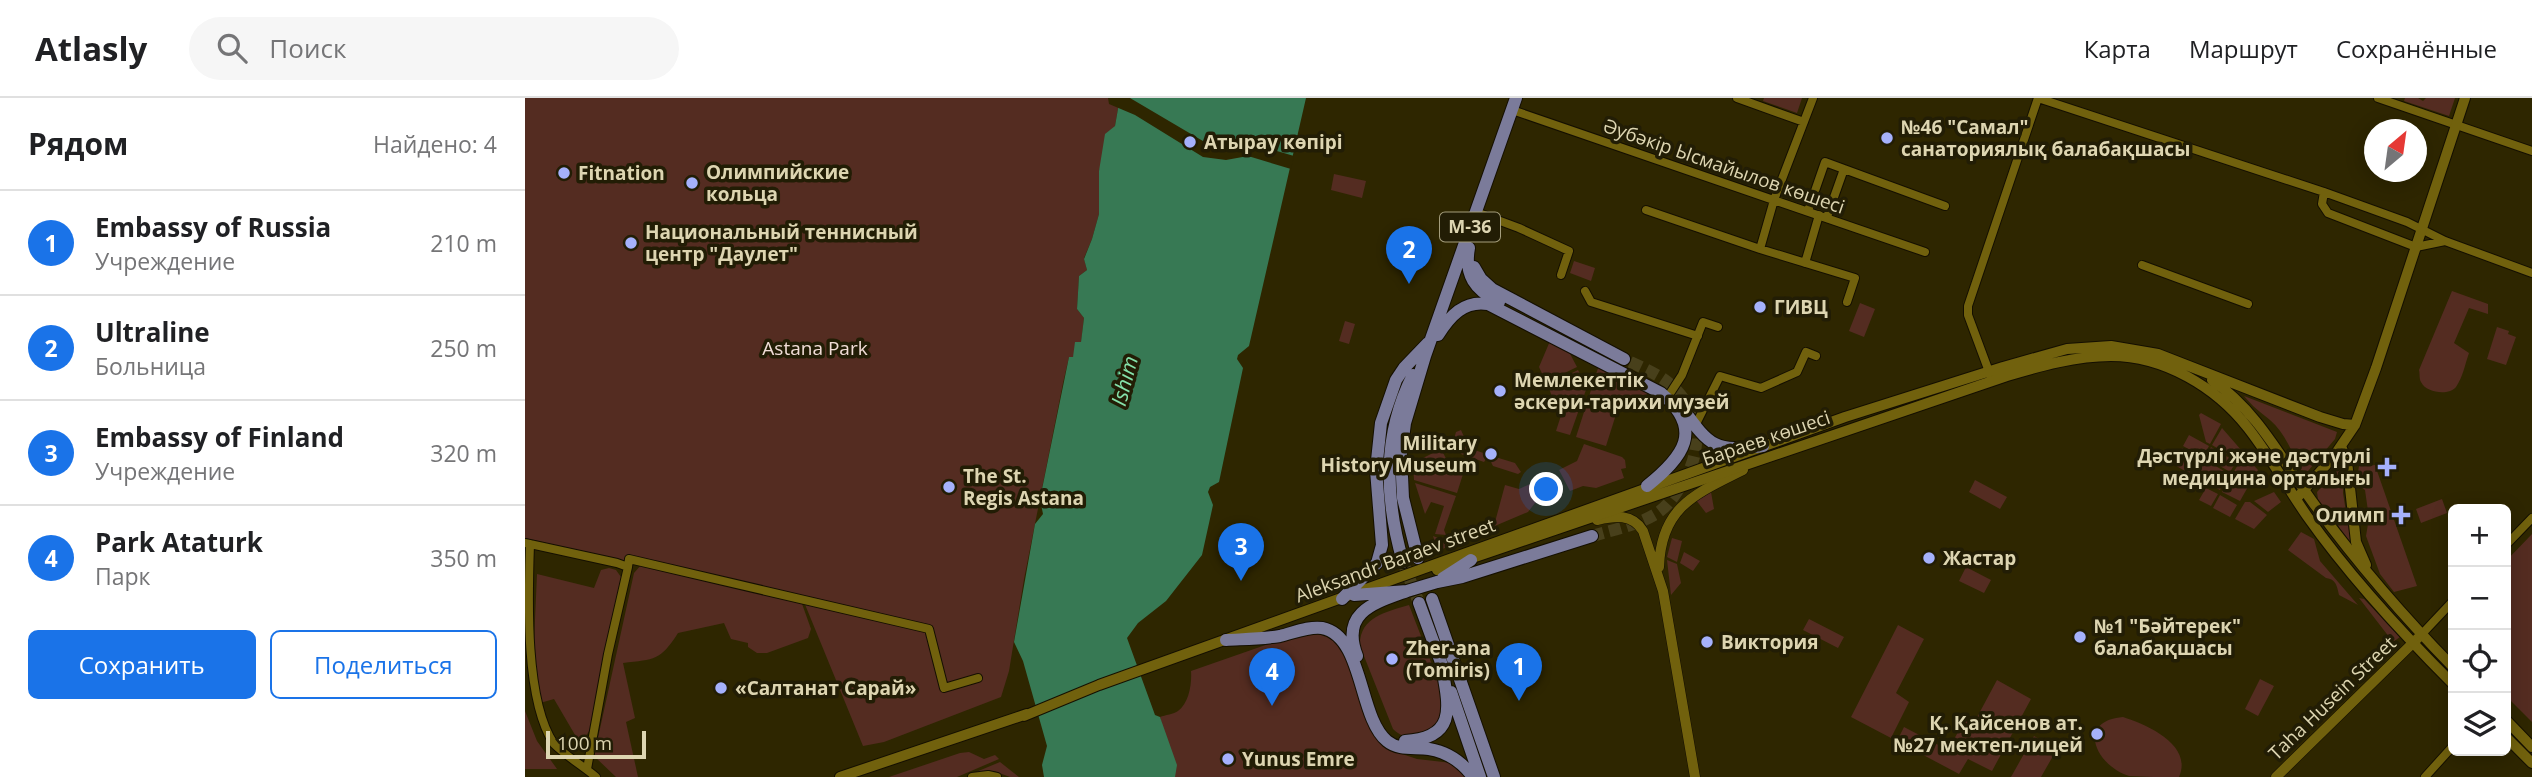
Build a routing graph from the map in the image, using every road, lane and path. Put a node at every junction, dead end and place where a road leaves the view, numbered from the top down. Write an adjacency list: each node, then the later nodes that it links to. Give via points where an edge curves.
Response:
1 (1737, 98): 7 (street)
2 (1813, 98): 7 (street)
3 (2038, 98): 11 (street); 38 (street, via 1968,306)
4 (2378, 98): 8 (street)
5 (2465, 98): 8 (main road)
6 (1514, 104): 12 (street, Әубәкір Ысмайылов көшесі); 16 (main road, M-36, via 1493,150)
7 (1804, 122): 12 (street)
8 (2456, 125): 9 (street); 18 (main road)
9 (2532, 151)
10 (1844, 169): 13 (street); 15 (street, via 1825,162); 17 (street)
11 (2324, 192): 18 (street); 21 (street, via 2322,204 2327,213)
12 (1774, 200): 15 (street, Әубәкір Ысмайылов көшесі); 22 (street)
13 (1945, 206)
14 (1646, 210): 22 (street)
15 (1808, 211): 17 (street, Әубәкір Ысмайылов көшесі)
16 (1476, 212): 19 (main road); 27 (street, via 1569,251); 33 (main road, M-36)
17 (1823, 216): 23 (street, Әубәкір Ысмайылов көшесі); 24 (street)
18 (2421, 228): 20 (street); 21 (main road)
19 (1472, 233): 36 (main road, via 1474,267 1485,284); 39 (main road, via 1467,265 1480,291 1640,374)
20 (2445, 241): 21 (street); 26 (street)
21 (2416, 247): 40 (main road)
22 (1760, 249): 24 (street)
23 (1925, 252)
24 (1805, 263): 29 (street, via 1854,278)
25 (2142, 265): 30 (street)
26 (2532, 273)
27 (1561, 275)
28 (1585, 291): 32 (street, via 1591,302)
29 (1847, 302)
30 (2248, 304)
31 (1719, 327): 32 (street, via 1703,322)
32 (1698, 337): 39 (street)
33 (1430, 341): 34 (main road, M-36); 55 (main road, M-36, via 1401,398 1390,451 1391,508); 61 (main road, via 1396,380 1381,423 1376,499 1382,537 1377,563)
34 (1425, 356): 39 (main road, via 1453,314 1482,303 1494,305); 53 (main road, M-36, via 1401,454 1403,498)
35 (1816, 356): 41 (street, via 1805,352 1797,372 1761,388 1720,376)
36 (1624, 359)
37 (2196, 375): 38 (main road, Бараев көшесі, via 2121,356 2025,365); 40 (main road); 47 (main road, via 2247,426)
38 (1991, 376): 42 (main road, Бараев көшесі)
39 (1669, 396): 41 (main road); 46 (main road, via 1682,419 1683,448)
40 (2355, 425): 44 (main road)
41 (1695, 426): 43 (main road, via 1707,441 1723,447)
42 (1820, 432): 43 (main road, Бараев көшесі); 45 (main road, Бараев көшесі)
43 (1763, 446): 46 (main road, Бараев көшесі)
44 (2341, 446): 47 (main road); 58 (main road, via 2347,461 2356,542)
45 (1776, 453): 49 (main road, Бараев көшесі); 57 (street, via 1705,488 1681,507 1664,537)
46 (1647, 486): 61 (main road, Aleksandr Baraev street)
47 (2300, 494): 58 (main road); 65 (main road, via 2366,591)
48 (2532, 518): 51 (street)
49 (1562, 527): 54 (main road, Бараев көшесі); 57 (street, via 1618,516 1634,520 1643,531)
50 (1592, 536): 59 (main road)
51 (2511, 540)
52 (527, 544): 56 (street); 75 (street, via 527,685 536,717 553,743)
53 (1417, 558)
54 (1471, 560): 59 (main road); 61 (main road, Бараев көшесі)
55 (1403, 562)
56 (628, 568): 68 (street, via 629,559 929,629 943,688); 75 (street)
57 (1659, 575): 83 (street)
58 (2372, 581): 63 (main road)
59 (1437, 582): 60 (main road)
60 (1407, 591): 61 (main road); 67 (main road, via 1367,607 1358,616 1353,633 1354,648 1388,734 1405,741 1429,738 1440,730 1449,705)
61 (1348, 597): 64 (main road, Aleksandr Baraev street)
62 (2448, 606): 63 (street)
63 (2421, 635): 65 (street, Taha Husein Street); 66 (main road)
64 (1226, 640): 77 (main road, Aleksandr Baraev street, via 1024,716); 80 (main road, via 1325,628 1343,641 1377,729 1387,741 1399,748 1429,749 1453,757)
65 (2413, 643): 69 (main road); 84 (street, Taha Husein Street)
66 (2448, 662)
67 (1441, 663): 81 (main road); 82 (main road, via 1425,601)
68 (978, 678)
69 (2448, 679)
70 (2511, 725): 72 (main road)
71 (2511, 742): 74 (main road)
72 (2532, 747)
73 (2448, 752): 85 (street)
74 (2532, 763)
75 (587, 769): 76 (street)
76 (596, 777)
77 (840, 777)
78 (972, 777): 79 (street)
79 (997, 777)
80 (1473, 777)
81 (1480, 777)
82 (1494, 777)
83 (1695, 777)
84 (2276, 777)
85 (2425, 777)

